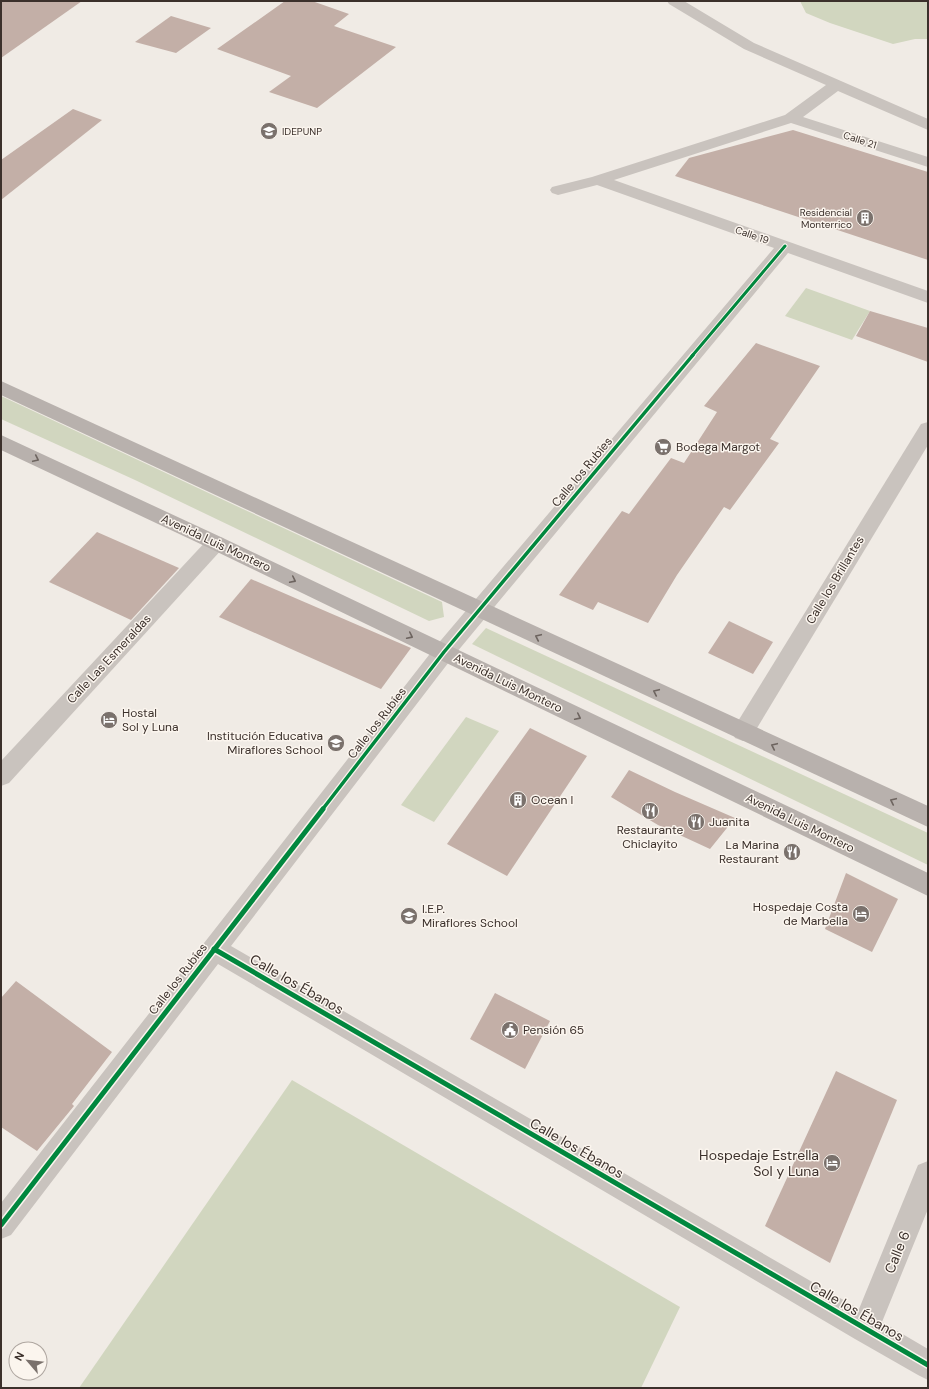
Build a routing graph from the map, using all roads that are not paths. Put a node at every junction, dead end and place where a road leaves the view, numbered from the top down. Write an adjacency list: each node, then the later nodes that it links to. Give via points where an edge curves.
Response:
1 (674, 1): 2 (street, via 749,46)
2 (836, 85): 3 (street); 4 (street)
3 (791, 118): 5 (street, Calle 21); 6 (street)
4 (928, 125)
5 (928, 162)
6 (598, 180): 7 (street); 8 (street, Calle 19)
7 (558, 190)
8 (785, 246): 9 (street, Calle 19); 14 (street, Calle los Rubíes)
9 (928, 297)
10 (1, 387): 14 (main road)
11 (928, 429): 16 (street, Calle los Brillantes)
12 (1, 442): 13 (main road, Avenida Luis Montero, one-way to 13)
13 (216, 543): 15 (main road, Avenida Luis Montero, one-way to 15); 17 (street, Calle Las Esmeraldas)
14 (479, 610): 15 (street, Calle los Rubíes); 16 (main road, one-way to 14)
15 (444, 652): 19 (main road, Avenida Luis Montero, one-way to 19); 20 (street, Calle los Rubíes)
16 (743, 732): 18 (main road, one-way to 16)
17 (1, 776)
18 (928, 817)
19 (928, 885)
20 (214, 949): 22 (street, Calle los Rubíes); 23 (street, Calle los Ébanos)
21 (928, 1175): 23 (street, Calle 6)
22 (1, 1225)
23 (865, 1329): 24 (street, Calle los Ébanos)
24 (928, 1365)

